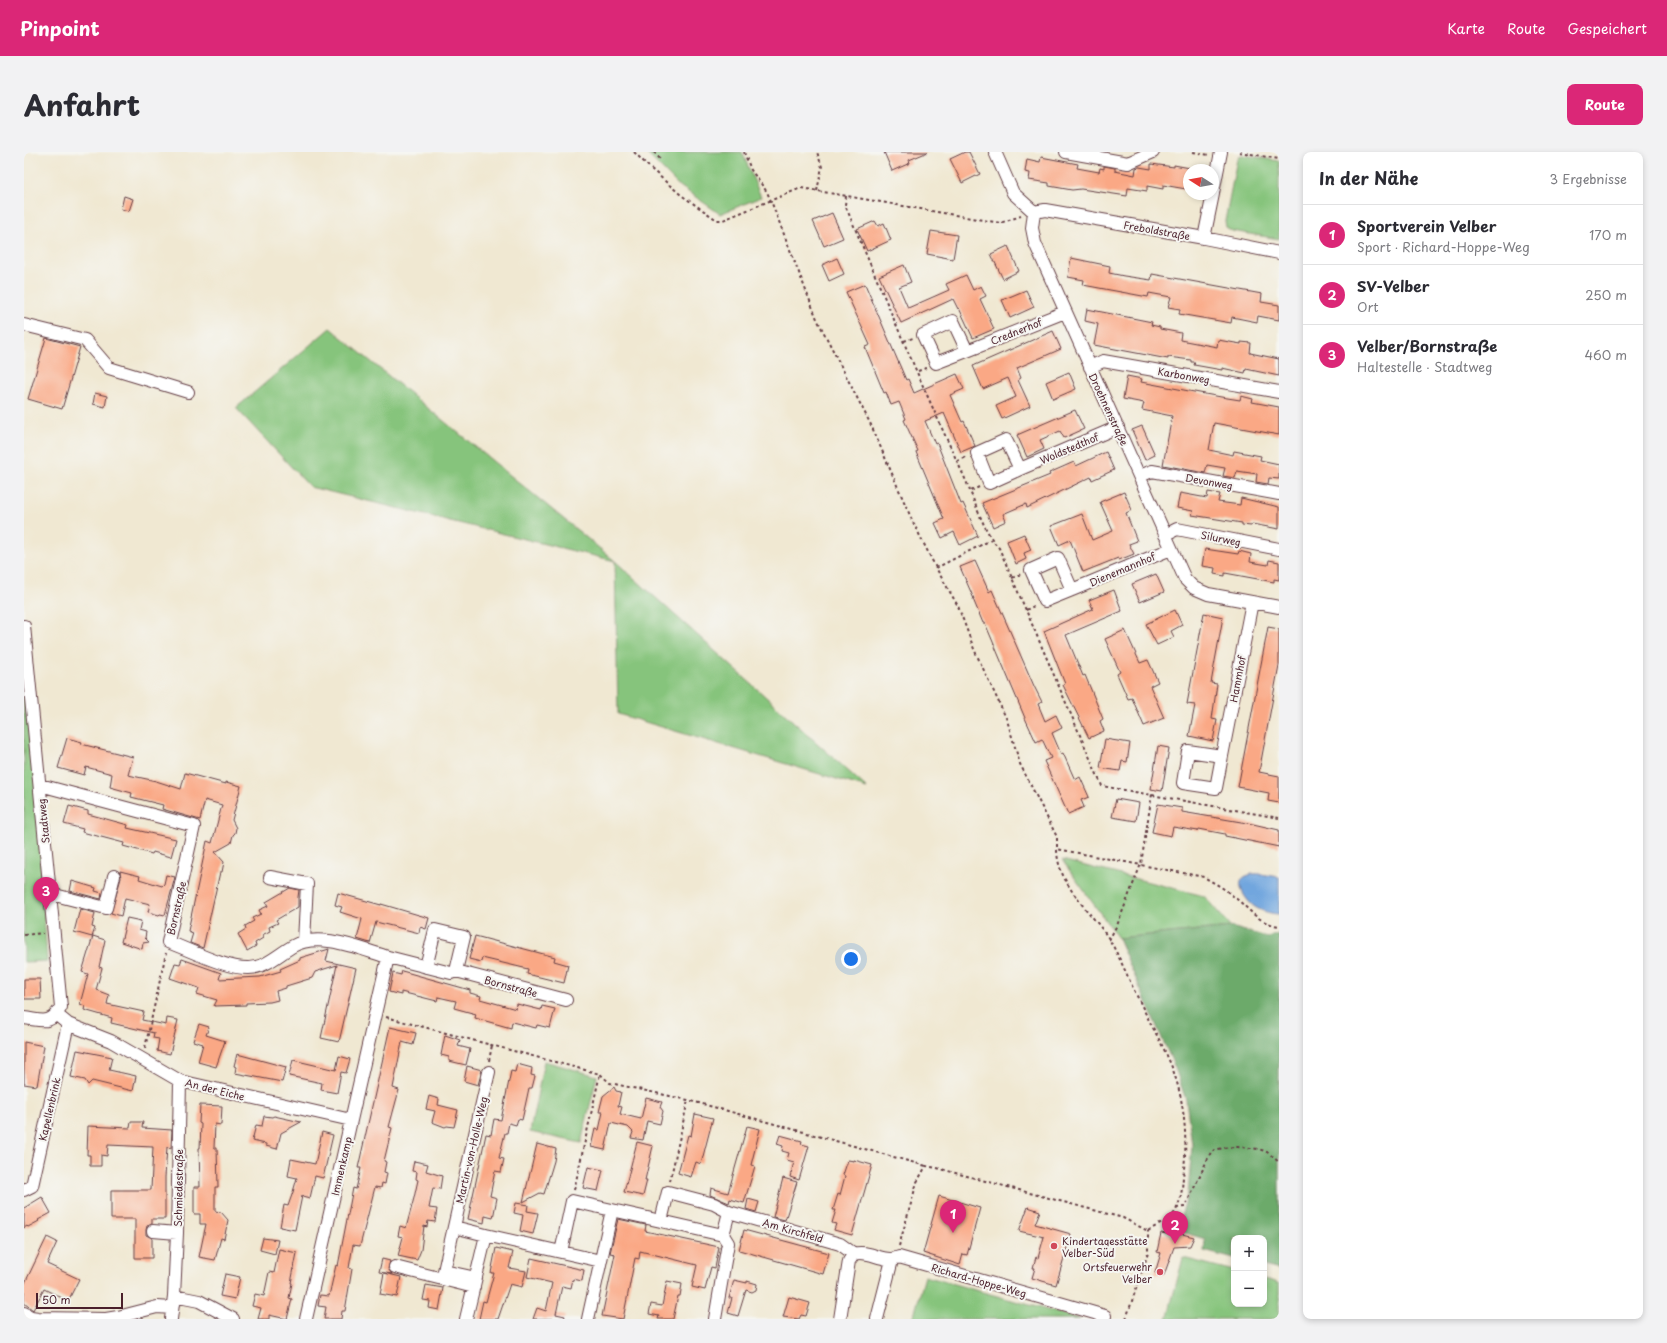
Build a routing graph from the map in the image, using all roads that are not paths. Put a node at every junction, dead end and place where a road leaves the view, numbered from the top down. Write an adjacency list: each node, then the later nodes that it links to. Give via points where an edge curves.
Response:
1 (995, 152): 5 (street, via 1013,193)
2 (1066, 152): 3 (street, via 1128,163)
3 (1152, 152)
4 (1212, 200): 6 (street)
5 (1034, 212): 6 (street, Freboldstraße, via 1045,210); 8 (street, Droehnenstraße, via 1032,228 1035,243)
6 (1204, 238): 7 (street, Freboldstraße)
7 (1279, 253)
8 (1065, 312): 10 (street, Crednerhof); 11 (street, Droehnenstraße)
9 (24, 325): 12 (street, via 85,340 109,368)
10 (967, 351)
11 (1090, 367): 13 (street, Karbonweg, via 1103,361); 14 (street, Droehnenstraße)
12 (188, 392)
13 (1279, 392)
14 (1118, 427): 15 (street, Woldstedthof); 16 (street, Droehnenstraße)
15 (1020, 469)
16 (1140, 476): 17 (street, Devonweg, via 1152,471); 18 (street, Droehnenstraße)
17 (1279, 494)
18 (1165, 535): 19 (street, Droehnenstraße); 20 (street, Silurweg, via 1177,530)
19 (1171, 549): 21 (street, Dienemannhof); 22 (street, Droehnenstraße, via 1185,579 1194,588 1208,594)
20 (1279, 549)
21 (1072, 590)
22 (1252, 602): 23 (street, Droehnenstraße); 25 (street, Hammhof)
23 (1279, 607)
24 (24, 626): 26 (street, Stadtweg)
25 (1222, 756)
26 (40, 785): 29 (street, Stadtweg); 30 (street, Bornstraße, via 194,826 168,942 235,967 251,969 265,964)
27 (114, 876): 29 (street, via 106,908)
28 (270, 877): 30 (street, via 307,884)
29 (51, 894): 35 (street, Stadtweg, via 61,1001)
30 (304, 941): 31 (street, Bornstraße, via 334,942)
31 (388, 957): 32 (street, Bornstraße); 40 (street, Immenkamp)
32 (426, 967): 33 (street, Bornstraße, via 451,973); 33 (street, via 435,930 464,937)
33 (456, 971): 34 (street, Bornstraße)
34 (566, 1000)
35 (57, 1014): 36 (street, via 48,1020); 37 (street, An der Eiche)
36 (24, 1018)
37 (68, 1024): 39 (street, An der Eiche, via 111,1041); 41 (street, Kapellenbrink, via 32,1186)
38 (489, 1072): 45 (street, Martin-von-Holle-Weg)
39 (180, 1080): 40 (street, An der Eiche); 47 (street, Schmiedestraße)
40 (351, 1120): 62 (street, Immenkamp)
41 (24, 1190)
42 (612, 1210): 44 (street); 50 (street, via 572,1201); 53 (street)
43 (729, 1212): 44 (street, Am Kirchfeld, via 714,1204 668,1192); 49 (street); 51 (street, Am Kirchfeld, via 840,1244)
44 (661, 1221): 49 (street)
45 (454, 1227): 48 (street); 55 (street, Martin-von-Holle-Weg, via 444,1270)
46 (153, 1231): 47 (street)
47 (177, 1233): 56 (street, Schmiedestraße)
48 (486, 1235): 50 (street); 55 (street)
49 (723, 1235): 65 (street, via 728,1243)
50 (561, 1252): 53 (street)
51 (854, 1254): 52 (street, Richard-Hoppe-Weg, via 861,1252); 66 (street, via 849,1261)
52 (892, 1260): 59 (street, Richard-Hoppe-Weg, via 899,1257); 67 (street)
53 (601, 1261): 64 (street)
54 (395, 1267): 55 (street)
55 (475, 1283): 63 (street)
56 (174, 1296): 58 (street, Schmiedestraße); 61 (street, via 199,1301)
57 (24, 1313): 60 (street)
58 (172, 1313): 60 (street, via 157,1307 106,1319)
59 (1105, 1316)
60 (38, 1318)
61 (232, 1319)
62 (306, 1319)
63 (466, 1319)
64 (588, 1319)
65 (715, 1319)
66 (840, 1319)
67 (877, 1319)

